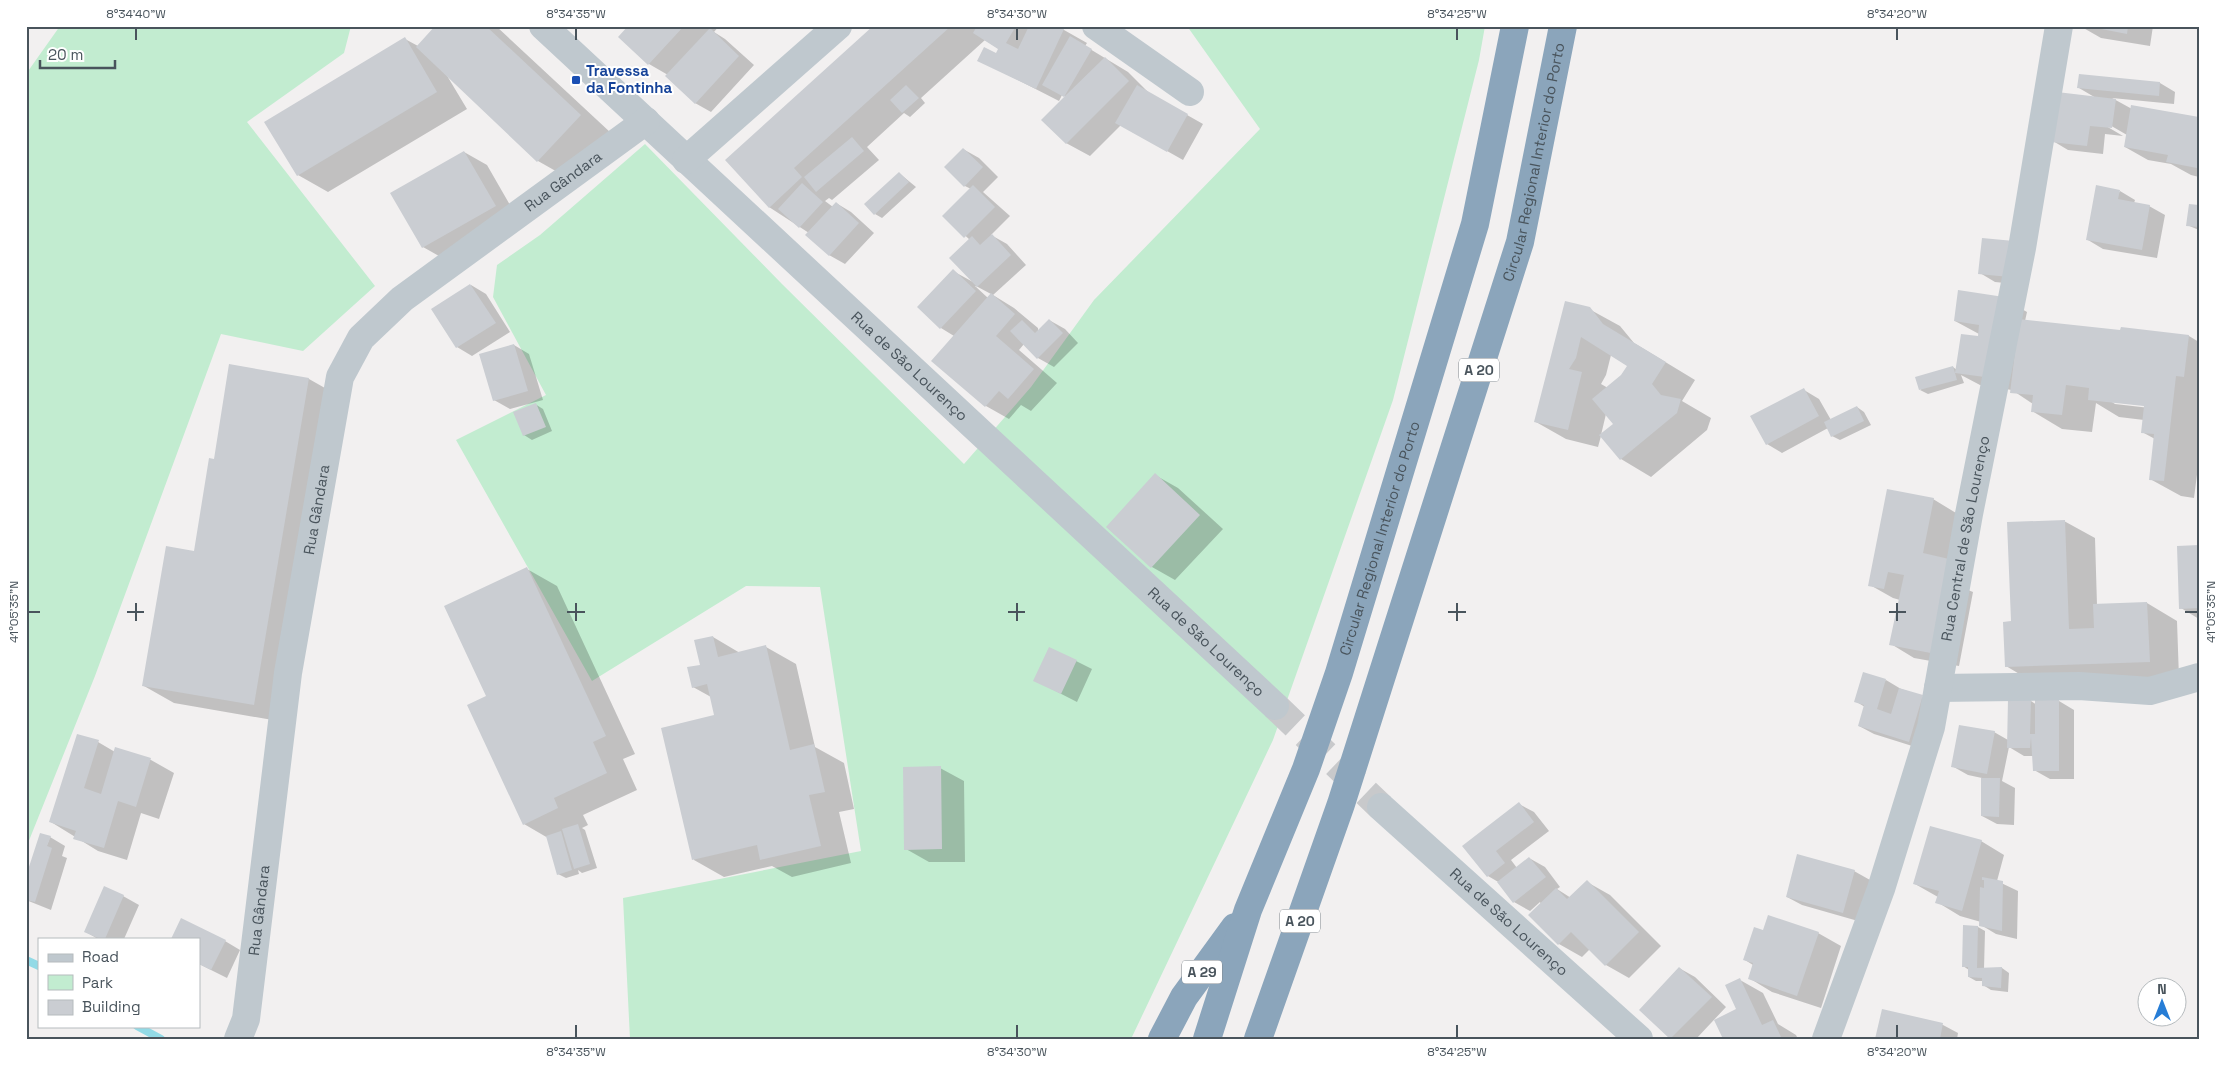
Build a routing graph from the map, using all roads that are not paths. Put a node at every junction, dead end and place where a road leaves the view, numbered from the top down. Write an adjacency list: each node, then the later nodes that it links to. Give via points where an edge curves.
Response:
1 (543, 26): 8 (street, Rua de São Lourenço)
2 (838, 26): 9 (street)
3 (1096, 26): 7 (street)
4 (1516, 26): 14 (highway, Circular Regional Interior do Porto, via 1475,224 1371,568 1306,769)
5 (1564, 26): 18 (highway, Circular Regional Interior do Porto / A 20, via 1520,242 1341,804)
6 (2059, 26): 11 (street, Rua Central de São Lourenço, via 2022,248)
7 (1190, 92)
8 (646, 121): 9 (street, Rua de São Lourenço); 15 (street, Rua Gândara, via 402,300 361,338 340,377 288,672 246,1019)
9 (686, 160): 12 (street, Rua de São Lourenço)
10 (2199, 677): 11 (street, via 2150,691 2079,686)
11 (1938, 688): 20 (street, Rua Central de São Lourenço, via 1931,727 1881,889)
12 (1275, 706)
13 (1381, 807): 19 (street, Rua de São Lourenço)
14 (1248, 910): 16 (highway, A 29, via 1184,996); 17 (highway, Circular Regional Interior do Porto)
15 (238, 1039)
16 (1162, 1039)
17 (1207, 1039)
18 (1258, 1039)
19 (1639, 1039)
20 (1826, 1039)

